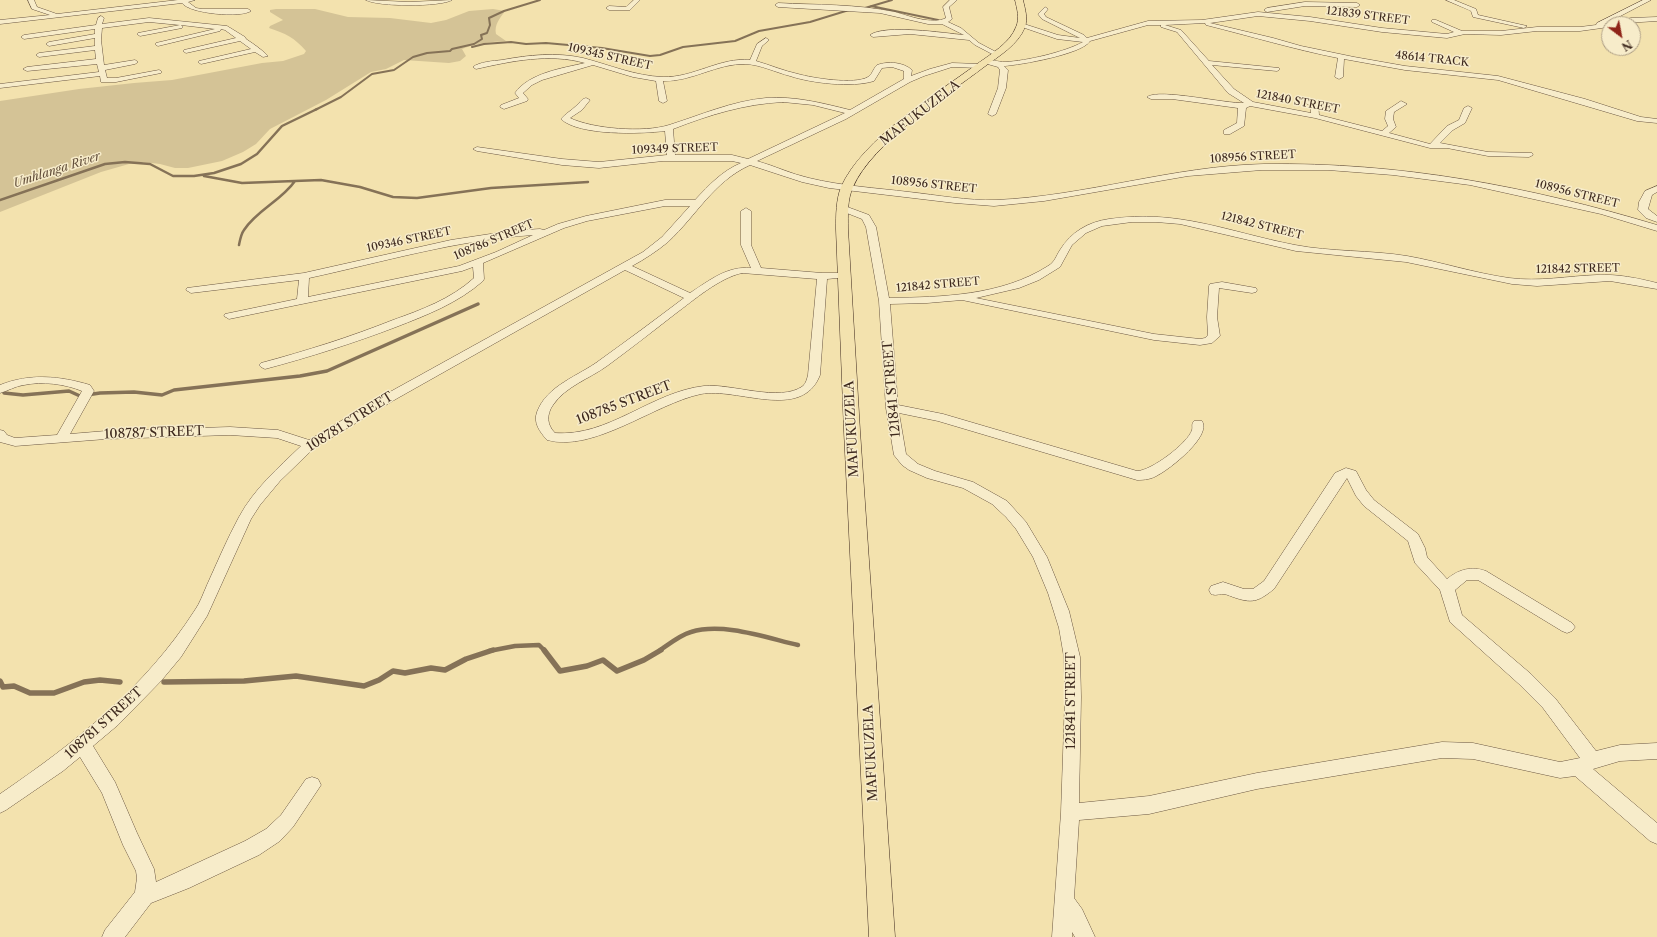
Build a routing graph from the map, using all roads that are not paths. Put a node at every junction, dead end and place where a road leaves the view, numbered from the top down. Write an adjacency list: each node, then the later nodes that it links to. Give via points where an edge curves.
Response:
1 (31, 0): 20 (street, via 34,8)
2 (192, 0): 11 (street)
3 (369, 0): 4 (street, via 417,5)
4 (449, 0)
5 (637, 0): 14 (street, via 628,9)
6 (784, 0): 12 (street)
7 (954, 0): 25 (street, via 946,7 949,19)
8 (1019, 0): 29 (main road, via 1022,10)
9 (1449, 0): 34 (street, via 1474,10 1475,16)
10 (1648, 0): 31 (street)
11 (183, 1): 16 (street); 17 (street, via 190,9 200,11)
12 (778, 5): 18 (street); 25 (street, via 880,11 928,22)
13 (1357, 5): 19 (street, via 1303,5)
14 (609, 8)
15 (1045, 9): 43 (street, via 1041,14 1044,18)
16 (105, 11): 20 (street); 28 (street)
17 (248, 11)
18 (772, 11)
19 (1258, 14): 26 (street, 121839 STREET); 35 (street, 121839 STREET, via 1382,30 1448,36)
20 (61, 15): 24 (street)
21 (1657, 19): 22 (street)
22 (1641, 20)
23 (1434, 21): 35 (street)
24 (0, 22)
25 (943, 22): 41 (street, via 959,29)
26 (1202, 22): 30 (street, 121839 STREET); 52 (street, 48614 TRACK)
27 (190, 24): 28 (street, via 149,20); 33 (street); 36 (street)
28 (98, 25): 37 (street); 38 (street)
29 (1021, 25): 43 (street, 121839 STREET, via 1057,37); 49 (main road, MAFUKUZELA, via 1017,33)
30 (1136, 26): 43 (street, 121839 STREET); 56 (street, 121840 STREET, via 1159,25 1176,30)
31 (1596, 26): 32 (street); 34 (street, 121839 STREET, via 1580,29)
32 (1601, 26)
33 (227, 28): 40 (street); 45 (street)
34 (1537, 29): 35 (street, 121839 STREET, via 1501,33)
35 (1461, 33)
36 (140, 34)
37 (24, 36)
38 (97, 36): 44 (street); 46 (street)
39 (873, 36): 41 (street, via 903,31)
40 (243, 38): 47 (street); 48 (street)
41 (970, 38): 49 (street)
42 (766, 40): 55 (street, via 759,45)
43 (1086, 40): 58 (street, via 1083,46 1050,56 1005,64)
44 (48, 44)
45 (158, 44)
46 (99, 48): 50 (street); 60 (street)
47 (258, 49): 51 (street); 54 (street)
48 (186, 51)
49 (996, 54): 58 (main road, MAFUKUZELA)
50 (39, 55)
51 (265, 56)
52 (1341, 56): 64 (street); 79 (street, 48614 TRACK, via 1409,68 1492,77 1582,101 1640,120)
53 (135, 62): 60 (street)
54 (201, 62)
55 (752, 63): 65 (street, 109345 STREET, via 732,63); 66 (street, 109345 STREET, via 797,76 849,82 869,79 880,67 894,65 908,70)
56 (1207, 63): 62 (street); 73 (street, 121840 STREET)
57 (591, 64): 59 (street, 109345 STREET, via 573,58 545,56); 65 (street, 109345 STREET); 74 (street, via 557,72 523,88 520,93 524,99)
58 (983, 64): 66 (street, via 944,66); 77 (street, via 1000,66 1004,70 1002,88); 88 (main road, MAFUKUZELA, via 880,145 859,167)
59 (476, 67)
60 (102, 68): 61 (street); 63 (street, via 104,80 111,81); 67 (street)
61 (27, 69)
62 (1277, 69)
63 (159, 72)
64 (1339, 77)
65 (659, 80): 70 (street)
66 (907, 80): 76 (street)
67 (0, 86)
68 (1151, 98): 73 (street, via 1172,97)
69 (586, 100): 80 (street, via 565,119 609,130)
70 (662, 101)
71 (1308, 102): 78 (street, via 1315,105)
72 (1401, 103): 82 (street, via 1402,106 1390,111 1392,127)
73 (1247, 105): 78 (street, 121840 STREET); 81 (street, via 1242,108 1240,124)
74 (504, 107)
75 (1468, 108): 83 (street, via 1462,121 1450,128)
76 (851, 112): 80 (street, via 798,100 755,101); 87 (street)
77 (992, 114)
78 (1315, 116): 82 (street, 121840 STREET)
79 (1657, 121)
80 (669, 128): 86 (street)
81 (1227, 132)
82 (1384, 133): 83 (street, 121840 STREET, via 1420,144)
83 (1434, 145): 85 (street, 121840 STREET, via 1488,154)
84 (477, 149): 86 (street, 109349 STREET, via 599,165)
85 (1529, 155)
86 (671, 158): 87 (street, 109349 STREET, via 724,158)
87 (750, 162): 88 (street, 109349 STREET, via 805,180); 90 (street, 108781 STREET, via 721,178)
88 (848, 187): 91 (main road, MAFUKUZELA); 94 (street, 108956 STREET, via 955,200 1009,202 1062,196 1195,172 1262,167 1328,167 1470,182 1562,202)
89 (1657, 189): 93 (street, via 1648,193 1643,210)
90 (697, 203): 95 (street, 108786 STREET, via 677,202 637,208 575,221); 97 (street, 108781 STREET, via 665,239)
91 (842, 208): 99 (main road, MAFUKUZELA); 107 (street, 121841 STREET, via 862,214 868,220)
92 (746, 211): 98 (street, via 746,245)
93 (1657, 219)
94 (1657, 228)
95 (546, 232): 96 (street, 108786 STREET); 100 (street, 109346 STREET, via 486,236)
96 (478, 263): 108 (street, 108786 STREET, via 447,272); 110 (street, via 479,279 470,290 459,296 390,325 306,354)
97 (625, 266): 105 (street); 116 (street, 108781 STREET, via 392,396)
98 (757, 271): 101 (street, 108785 STREET); 105 (street, 108785 STREET, via 742,270 728,273)
99 (844, 275): 101 (street, 108785 STREET); 130 (main road, MAFUKUZELA)
100 (304, 276): 103 (street, 109346 STREET); 108 (street)
101 (822, 276): 105 (street, 108785 STREET, via 814,375 811,383 803,391 781,396 704,389 578,437 551,437 542,426 542,419 554,395 611,357)
102 (1657, 286): 106 (street, 121842 STREET, via 1610,278 1557,282 1513,281 1428,262 1308,250 1198,223 1171,218 1146,218 1119,220 1088,227 1074,238 1065,248 1058,264 1048,271 1004,289)
103 (191, 290)
104 (1252, 290): 106 (street, via 1214,286 1214,336 1200,342 1142,334)
105 (691, 297)
106 (955, 297): 107 (street, 121842 STREET)
107 (884, 301): 112 (street, 121841 STREET)
108 (302, 302): 109 (street, 108786 STREET)
109 (229, 316)
110 (265, 365)
111 (0, 389): 115 (street, via 36,379 86,388 85,396)
112 (892, 408): 113 (street, via 939,417 1139,476 1154,472 1170,460 1195,435); 125 (street, 121841 STREET, via 898,445 904,460 913,468 967,485 998,503 1022,527 1043,565 1061,612 1070,645 1073,687)
113 (1198, 424)
114 (0, 434): 115 (street, 108787 STREET, via 2,438 16,442)
115 (61, 438): 116 (street, 108787 STREET, via 106,434 230,431 278,434)
116 (310, 446): 120 (street, 108781 STREET, via 275,478 255,502 202,612 175,652 112,720)
117 (1447, 588): 118 (street, via 1420,560 1413,538 1369,503 1351,474 1346,473 1340,476 1268,585 1256,595 1244,595 1223,588); 119 (street, via 1463,576 1471,573 1481,575); 122 (street, via 1456,618 1549,702)
118 (1216, 590)
119 (1567, 627)
120 (82, 744): 124 (street, 108781 STREET, via 57,765); 127 (street, via 109,788 145,869 147,878)
121 (1657, 752): 122 (street, via 1601,756)
122 (1585, 764): 125 (street, via 1560,770 1473,751 1442,750 1257,781 1149,805); 126 (street)
123 (312, 785): 127 (street, via 287,821 273,835 182,882)
124 (0, 804)
125 (1070, 812): 128 (street, 121841 STREET)
126 (1657, 835)
127 (144, 896): 129 (street)
128 (1064, 901): 131 (street, 121841 STREET); 132 (street)
129 (112, 937)
130 (882, 937)
131 (1062, 937)
132 (1085, 937)

